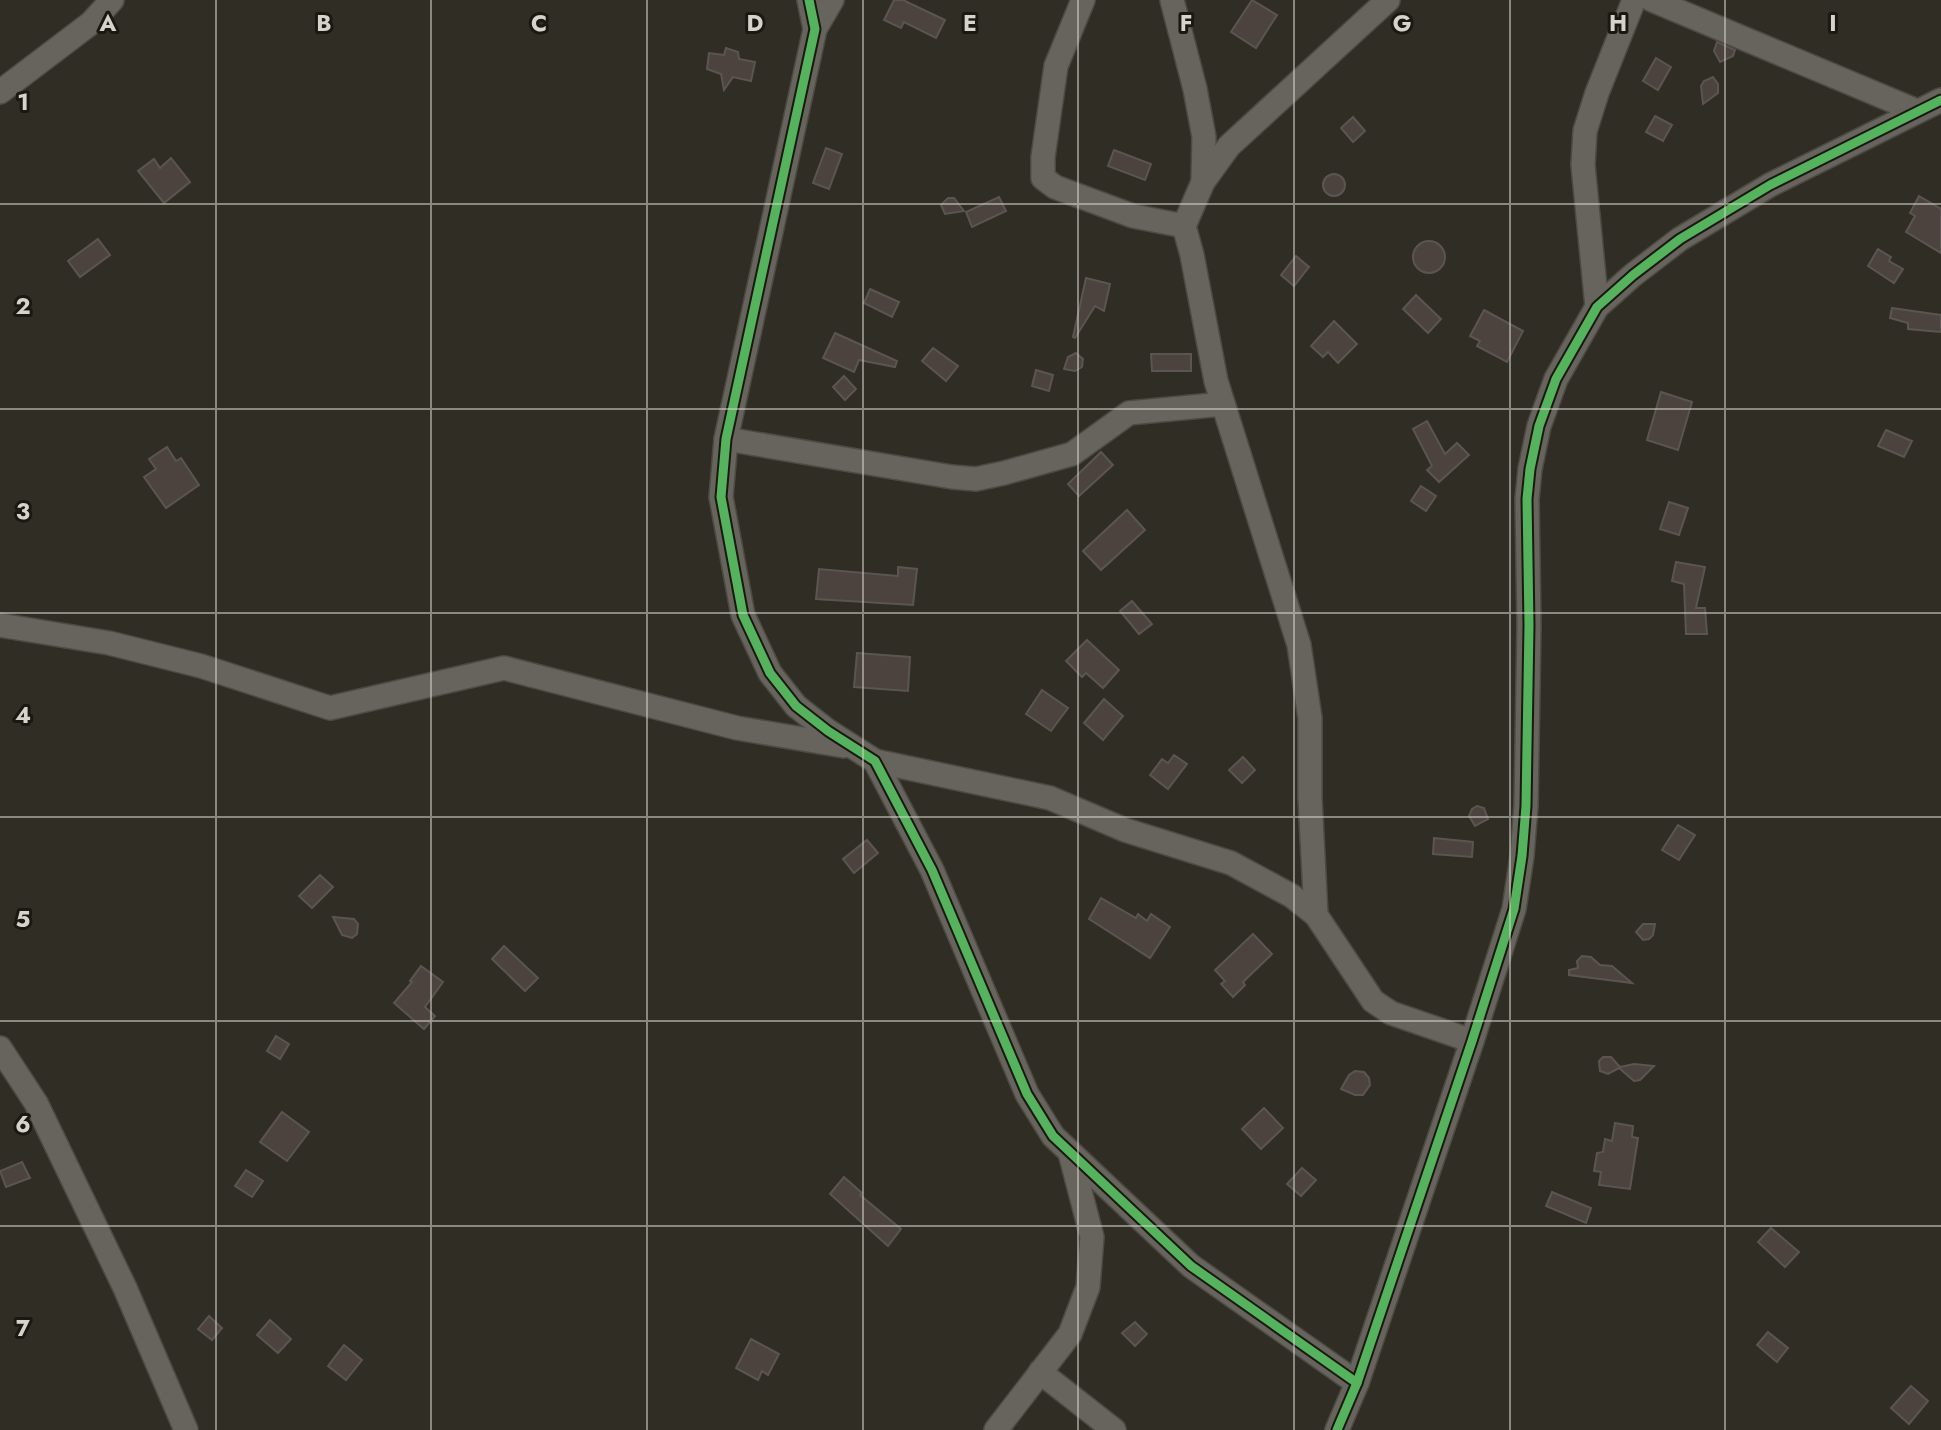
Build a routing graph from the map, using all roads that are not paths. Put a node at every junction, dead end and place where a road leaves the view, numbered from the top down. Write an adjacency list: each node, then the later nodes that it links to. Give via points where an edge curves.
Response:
1 (112, 0): 10 (street, via 91,23)
2 (809, 0): 9 (street)
3 (832, 0): 9 (street)
4 (1083, 0): 14 (street, via 1056,66 1043,178 1055,187 1133,216)
5 (1172, 0): 13 (street, via 1204,137)
6 (1388, 0): 13 (street, via 1229,146)
7 (1634, 0): 15 (street, via 1585,131 1583,166)
8 (1652, 0): 12 (street)
9 (815, 29): 17 (street)
10 (0, 92)
11 (1941, 100): 12 (street)
12 (1917, 111): 15 (street, via 1770,185 1680,240)
13 (1203, 182): 14 (street)
14 (1184, 226): 16 (street)
15 (1597, 307): 22 (street, via 1556,379 1530,469 1527,807 1514,909)
16 (1223, 404): 17 (street, via 1129,414 1072,454 976,479); 21 (street, via 1299,645 1310,718)
17 (726, 439): 19 (street, via 721,497 743,615 770,673 796,706)
18 (0, 625): 19 (street, via 109,643 201,666 330,708 504,668 737,728)
19 (854, 748): 20 (street)
20 (875, 761): 21 (street, via 1050,798 1125,830 1231,863 1292,896); 24 (street, via 932,870 1027,1094 1053,1136)
21 (1316, 915): 22 (street, via 1373,1001 1391,1013)
22 (1472, 1041): 26 (street)
23 (0, 1048): 27 (street, via 37,1103)
24 (1069, 1151): 25 (street, via 1092,1237 1088,1287 1070,1334); 26 (street, via 1191,1266)
25 (1040, 1373): 28 (street); 29 (street)
26 (1357, 1383): 30 (street)
27 (186, 1430)
28 (996, 1430)
29 (1114, 1430)
30 (1337, 1430)

